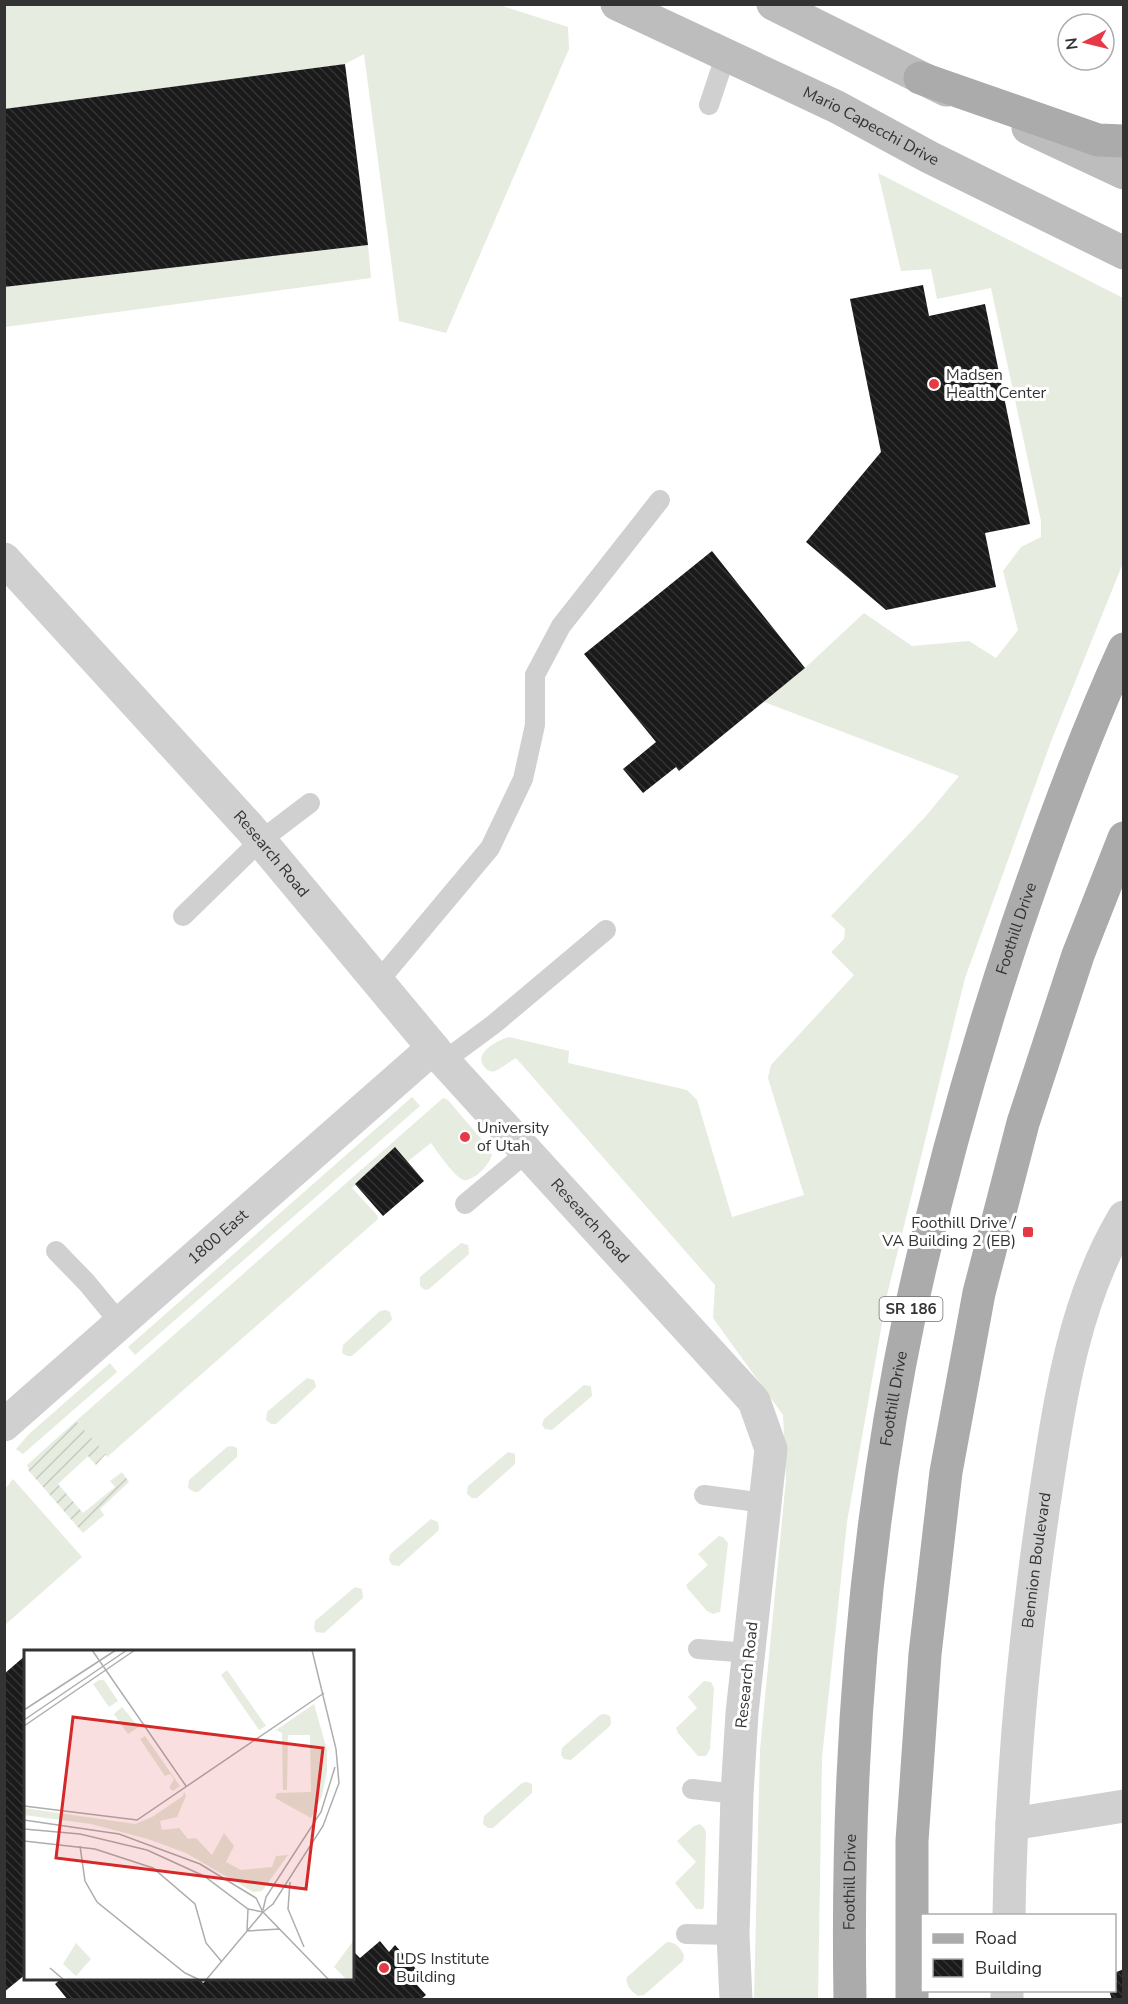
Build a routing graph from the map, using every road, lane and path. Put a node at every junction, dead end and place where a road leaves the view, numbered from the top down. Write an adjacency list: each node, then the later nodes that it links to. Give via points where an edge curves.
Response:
1 (617, 4): 3 (main road, Mario Capecchi Drive)
2 (772, 4): 4 (main road)
3 (726, 54): 5 (lane); 8 (main road, Mario Capecchi Drive)
4 (920, 78): 6 (main road, via 1098,140); 7 (main road)
5 (709, 105)
6 (1124, 141)
7 (1124, 172)
8 (1124, 253)
9 (660, 500): 17 (lane, via 561,626 535,675 534,725 523,778 490,848)
10 (4, 558): 14 (street, Research Road)
11 (1124, 650): 37 (main road, Foothill Drive / SR 186, via 1095,712 998,984 964,1096 910,1315 874,1532 861,1660 852,1790)
12 (310, 803): 14 (lane)
13 (1124, 838): 38 (main road, via 1078,956 1023,1123 979,1293 950,1449 925,1654 912,1841)
14 (260, 841): 15 (lane); 17 (street, Research Road)
15 (183, 916)
16 (606, 930): 18 (lane, via 494,1024)
17 (377, 983): 18 (street, Research Road)
18 (438, 1055): 19 (street, Research Road); 23 (street, 1800 East)
19 (527, 1152): 20 (lane); 26 (street, Research Road, via 754,1401 771,1449)
20 (465, 1204)
21 (1124, 1217): 32 (street, Bennion Boulevard, via 1089,1292 1071,1347 1055,1431 1029,1608)
22 (56, 1251): 23 (lane)
23 (120, 1323): 24 (street, 1800 East)
24 (4, 1425)
25 (704, 1495): 26 (lane)
26 (765, 1503): 28 (street, Research Road)
27 (698, 1649): 28 (lane)
28 (749, 1653): 30 (street, Research Road)
29 (692, 1789): 30 (lane)
30 (737, 1794): 35 (street, Research Road)
31 (1124, 1806): 32 (street)
32 (1012, 1824): 33 (street, Bennion Boulevard)
33 (1009, 1914)
34 (686, 1934): 35 (lane)
35 (733, 1935): 36 (street, Research Road)
36 (736, 2000)
37 (850, 2000)
38 (912, 2000)

